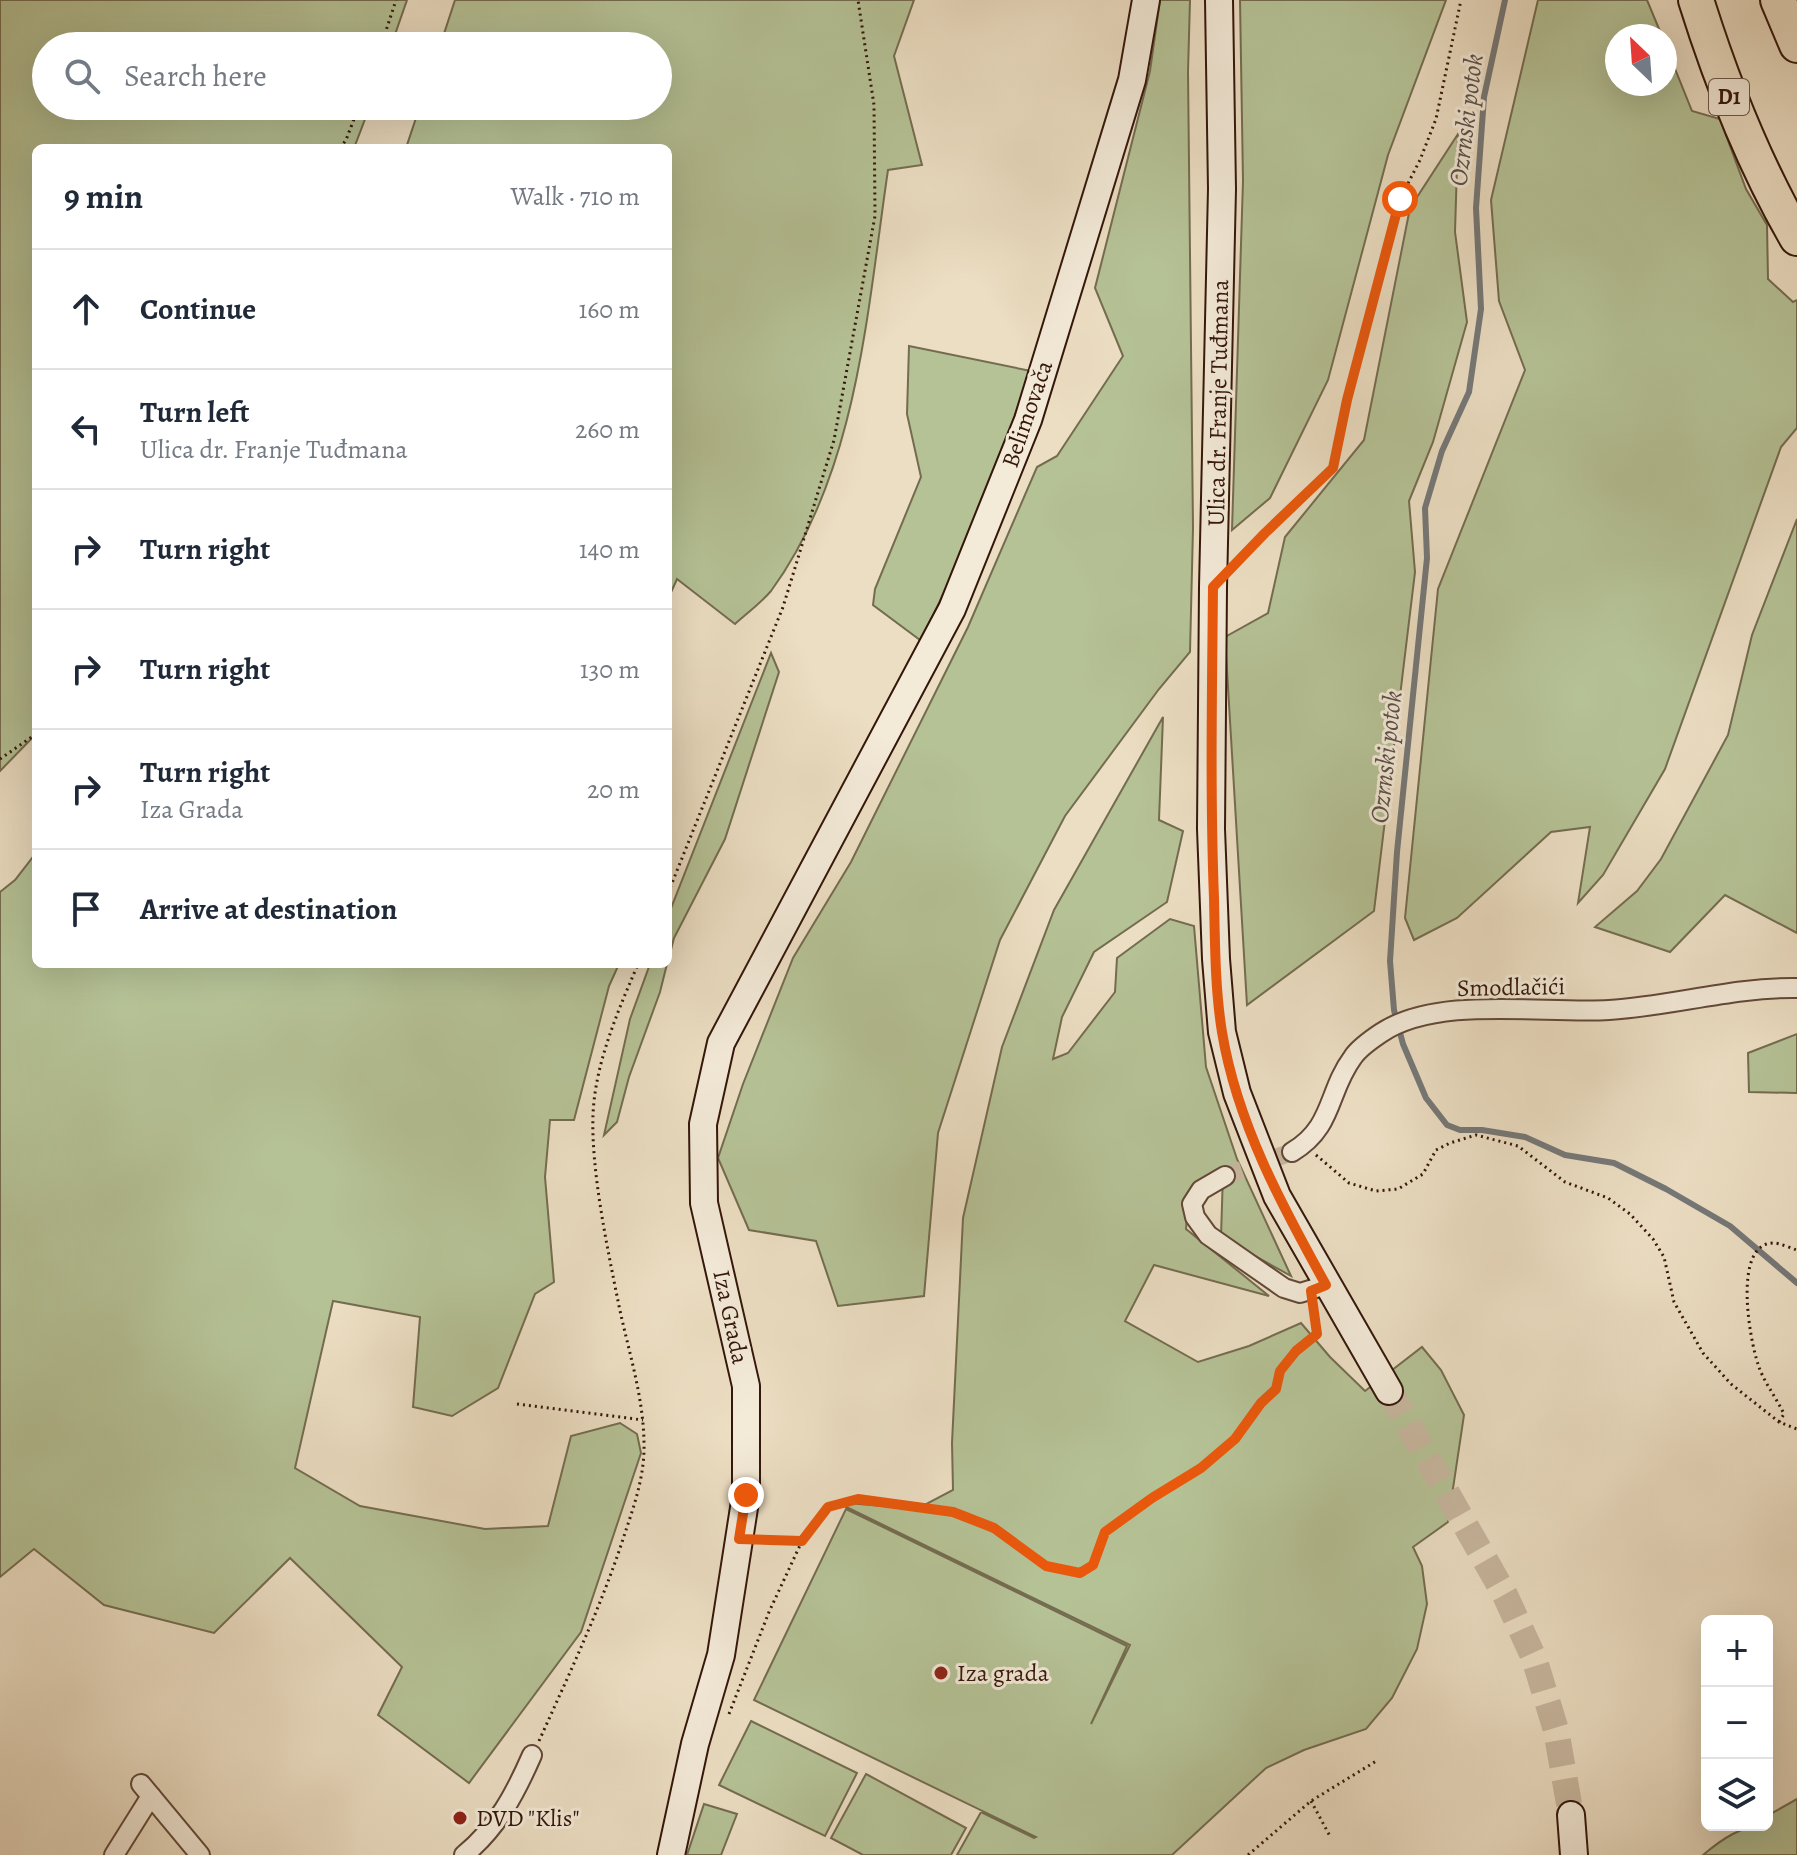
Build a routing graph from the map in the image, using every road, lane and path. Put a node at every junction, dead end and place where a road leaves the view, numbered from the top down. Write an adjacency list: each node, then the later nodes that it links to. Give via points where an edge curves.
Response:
1 (396, 0): 8 (path)
2 (858, 0): 17 (path, via 874,105 875,216 834,440 783,607)
3 (1146, 0): 16 (street, Belimovača, via 1132,80 1028,420 952,609)
4 (1219, 0): 13 (street, Ulica dr. Franje Tuđmana, via 1222,189)
5 (1461, 0): 13 (path, via 1436,119 1400,199 1333,468)
6 (1696, 0): 12 (highway, D1, via 1718,71)
7 (1778, 0): 9 (highway)
8 (386, 32)
9 (1797, 45)
10 (354, 120): 11 (path)
11 (343, 144)
12 (1797, 238)
13 (1213, 587): 24 (street, Ulica dr. Franje Tuđmana, via 1211,829 1222,1032 1255,1144)
14 (32, 737): 15 (path)
15 (0, 759)
16 (847, 805): 30 (street, Iza Grada, via 721,1043 703,1124 704,1203 746,1386 746,1495)
17 (672, 883)
18 (636, 968): 27 (path, via 601,1061 593,1114 598,1185)
19 (1797, 988): 20 (street, Smodlačići, via 1609,1010 1428,1013 1383,1032 1354,1056)
20 (1309, 1141): 21 (street, Smodlačići); 28 (path, via 1312,1153 1349,1183 1376,1191 1398,1189 1423,1174 1436,1150 1476,1135 1518,1146 1565,1182 1608,1198 1659,1248 1674,1302 1703,1353 1731,1384)
21 (1292, 1152)
22 (1225, 1176): 24 (street, via 1201,1190 1192,1204 1208,1235 1284,1288 1300,1293)
23 (1797, 1250): 28 (path, via 1772,1243 1747,1270 1750,1336 1759,1367 1784,1414)
24 (1318, 1288): 25 (street, Ulica dr. Franje Tuđmana); 31 (path, via 1317,1334 1280,1371 1276,1389 1235,1439 1105,1532 1093,1565 1080,1573 1046,1566 994,1528 953,1512 858,1499 828,1507)
25 (1389, 1391)
26 (517, 1404): 27 (path)
27 (643, 1420): 33 (path, via 641,1483 608,1587)
28 (1779, 1422): 29 (path)
29 (1797, 1429)
30 (739, 1539): 31 (path); 41 (street, Iza Grada, via 721,1655)
31 (802, 1541): 32 (path)
32 (726, 1722)
33 (532, 1755): 40 (street, via 514,1797 484,1839)
34 (1378, 1760): 35 (path)
35 (1311, 1801): 37 (path); 42 (path)
36 (1571, 1815): 43 (street)
37 (1331, 1838)
38 (114, 1855): 39 (street, via 146,1790)
39 (200, 1855)
40 (464, 1855)
41 (671, 1855)
42 (1248, 1855)
43 (1574, 1855)

